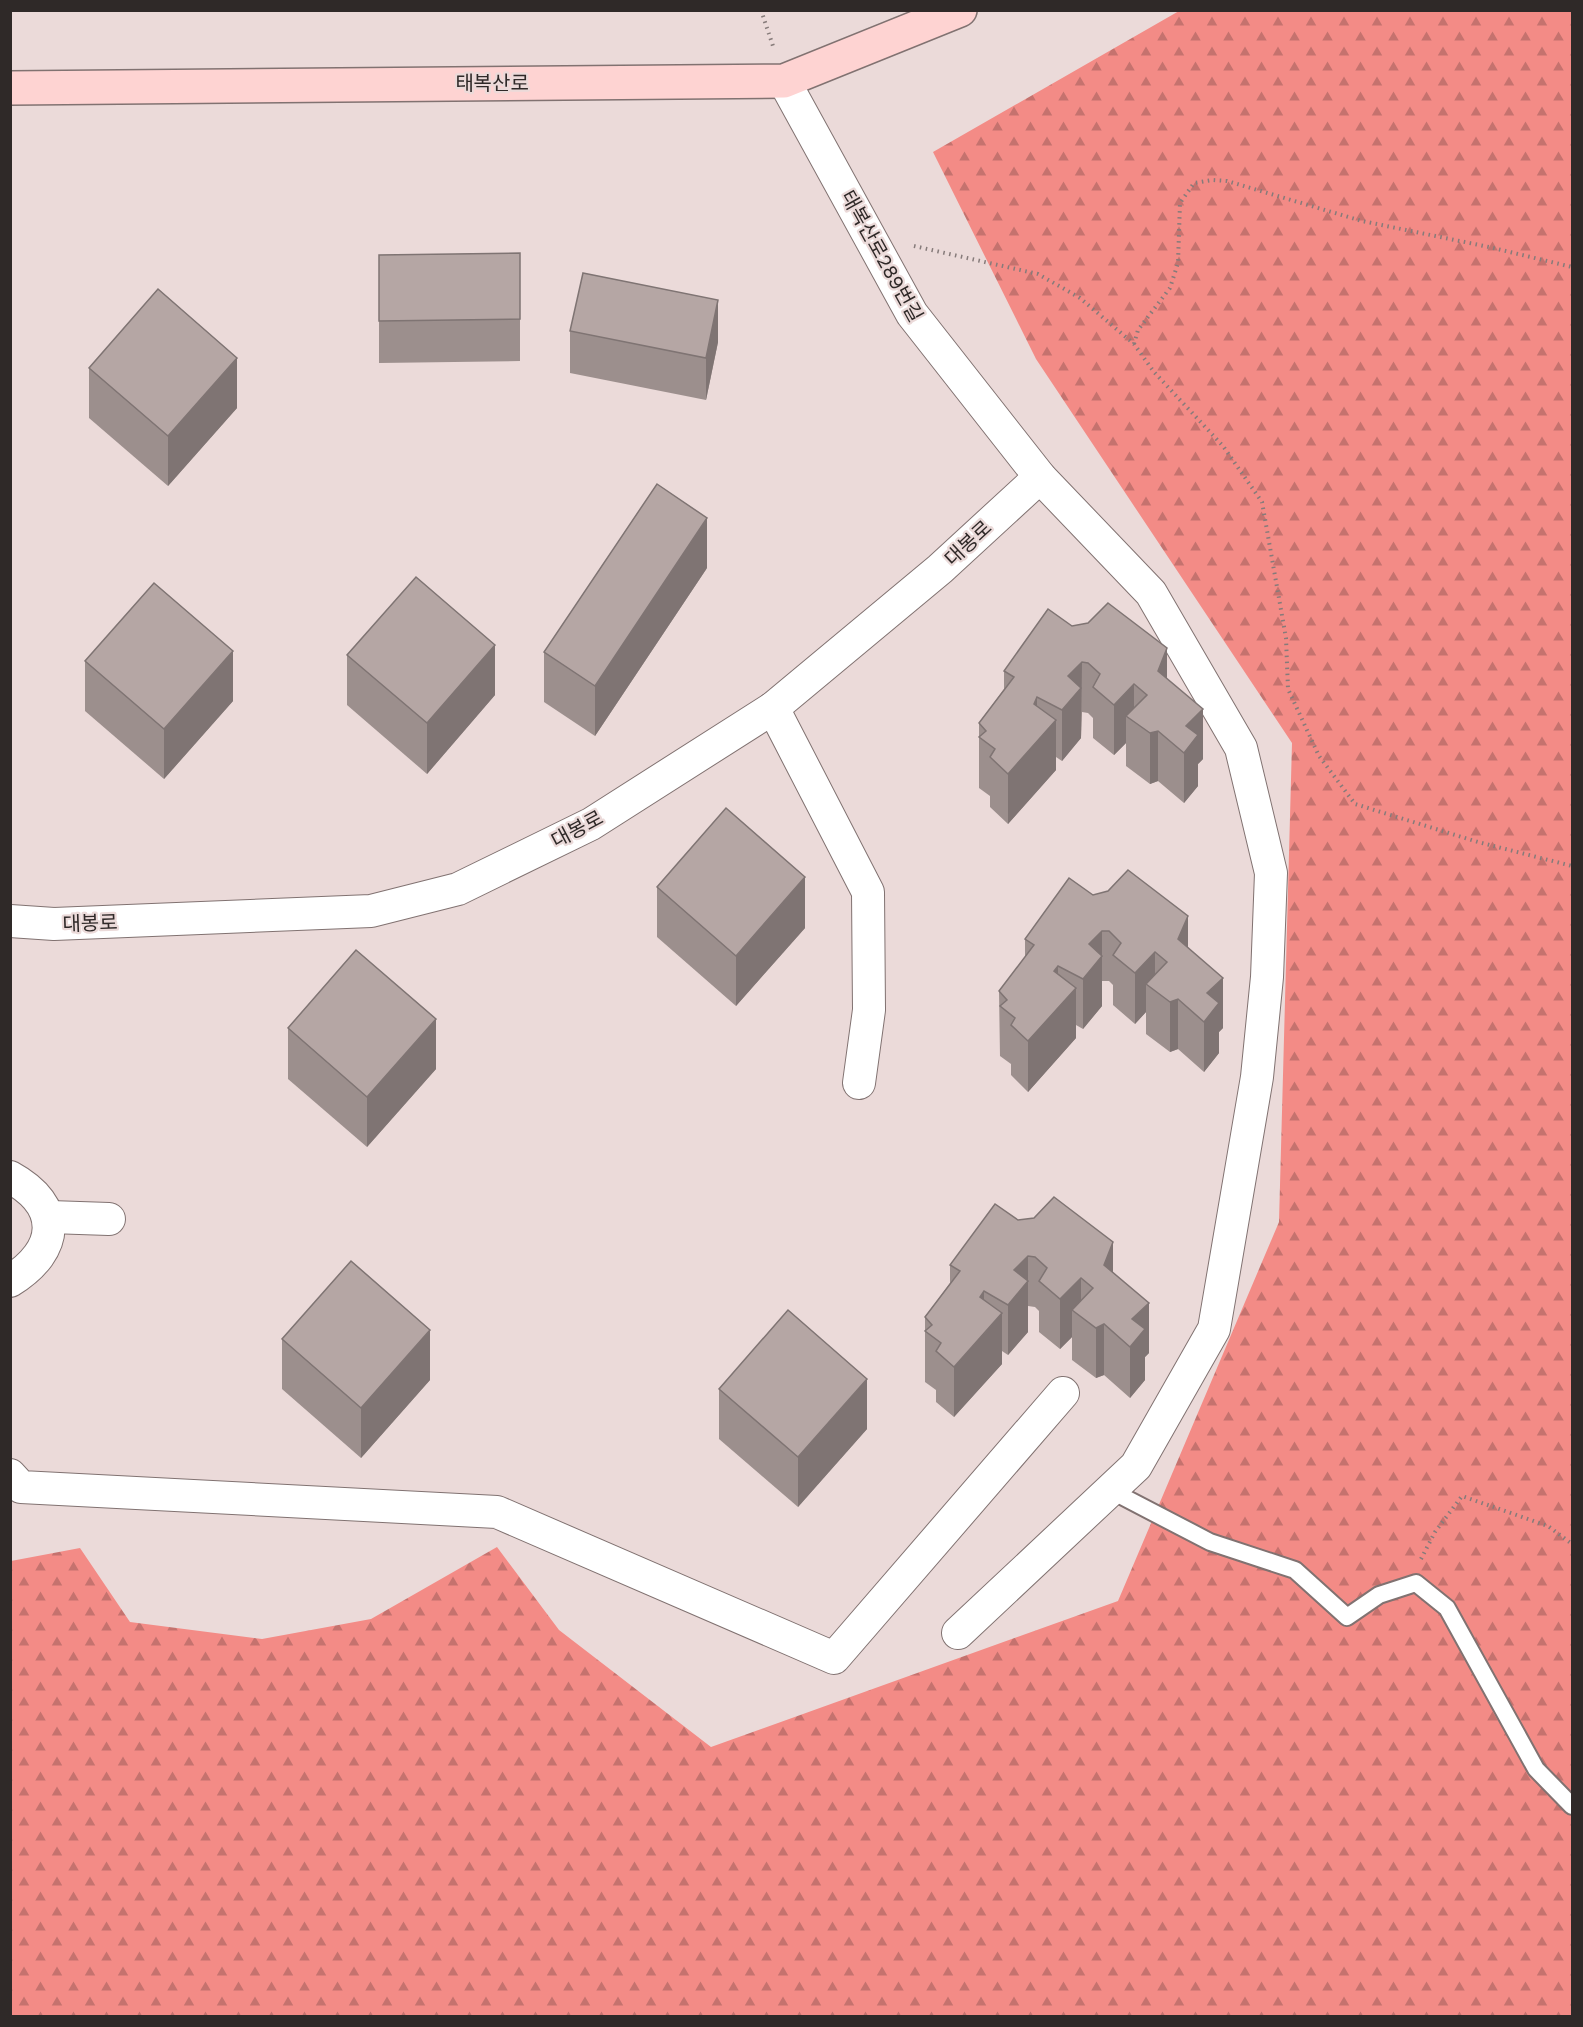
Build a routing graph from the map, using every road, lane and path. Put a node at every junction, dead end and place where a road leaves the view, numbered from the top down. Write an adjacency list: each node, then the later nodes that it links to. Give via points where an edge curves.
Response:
1 (960, 10): 2 (street, 태복산로)
2 (784, 81): 3 (street, 태복산로); 7 (street, 태복산로289번길, via 912,314)
3 (10, 88)
4 (905, 241): 6 (path, via 915,247 1038,274 1080,298)
5 (1572, 267): 6 (path, via 1362,221 1257,188 1212,180 1194,183 1180,202 1179,263 1170,288 1138,330)
6 (1134, 344): 9 (path, via 1154,372 1223,446 1262,502 1286,638 1288,689 1319,756 1355,804)
7 (1040, 477): 8 (street, 대봉로, via 940,569); 18 (street, 태복산로289번길, via 1151,593 1240,748 1271,873 1267,977 1257,1077 1214,1329 1136,1466)
8 (773, 708): 10 (street, 대봉로, via 591,824 458,889 371,911 54,924); 11 (street, via 868,892 869,1010)
9 (1572, 866)
10 (10, 921)
11 (859, 1083)
12 (10, 1177): 13 (street, via 28,1186)
13 (50, 1217): 14 (street); 15 (street, via 48,1240 33,1263)
14 (109, 1219)
15 (10, 1281)
16 (1063, 1393): 17 (street, via 834,1658 497,1512 21,1487)
17 (10, 1475)
18 (1110, 1490): 20 (lane, via 1210,1542 1295,1570 1347,1617 1379,1594); 21 (street, 태복산로289번길)
19 (1572, 1544): 20 (path, via 1548,1526 1462,1496 1435,1532)
20 (1409, 1586): 22 (lane, via 1416,1583 1447,1608 1536,1769)
21 (958, 1634)
22 (1572, 1806)

